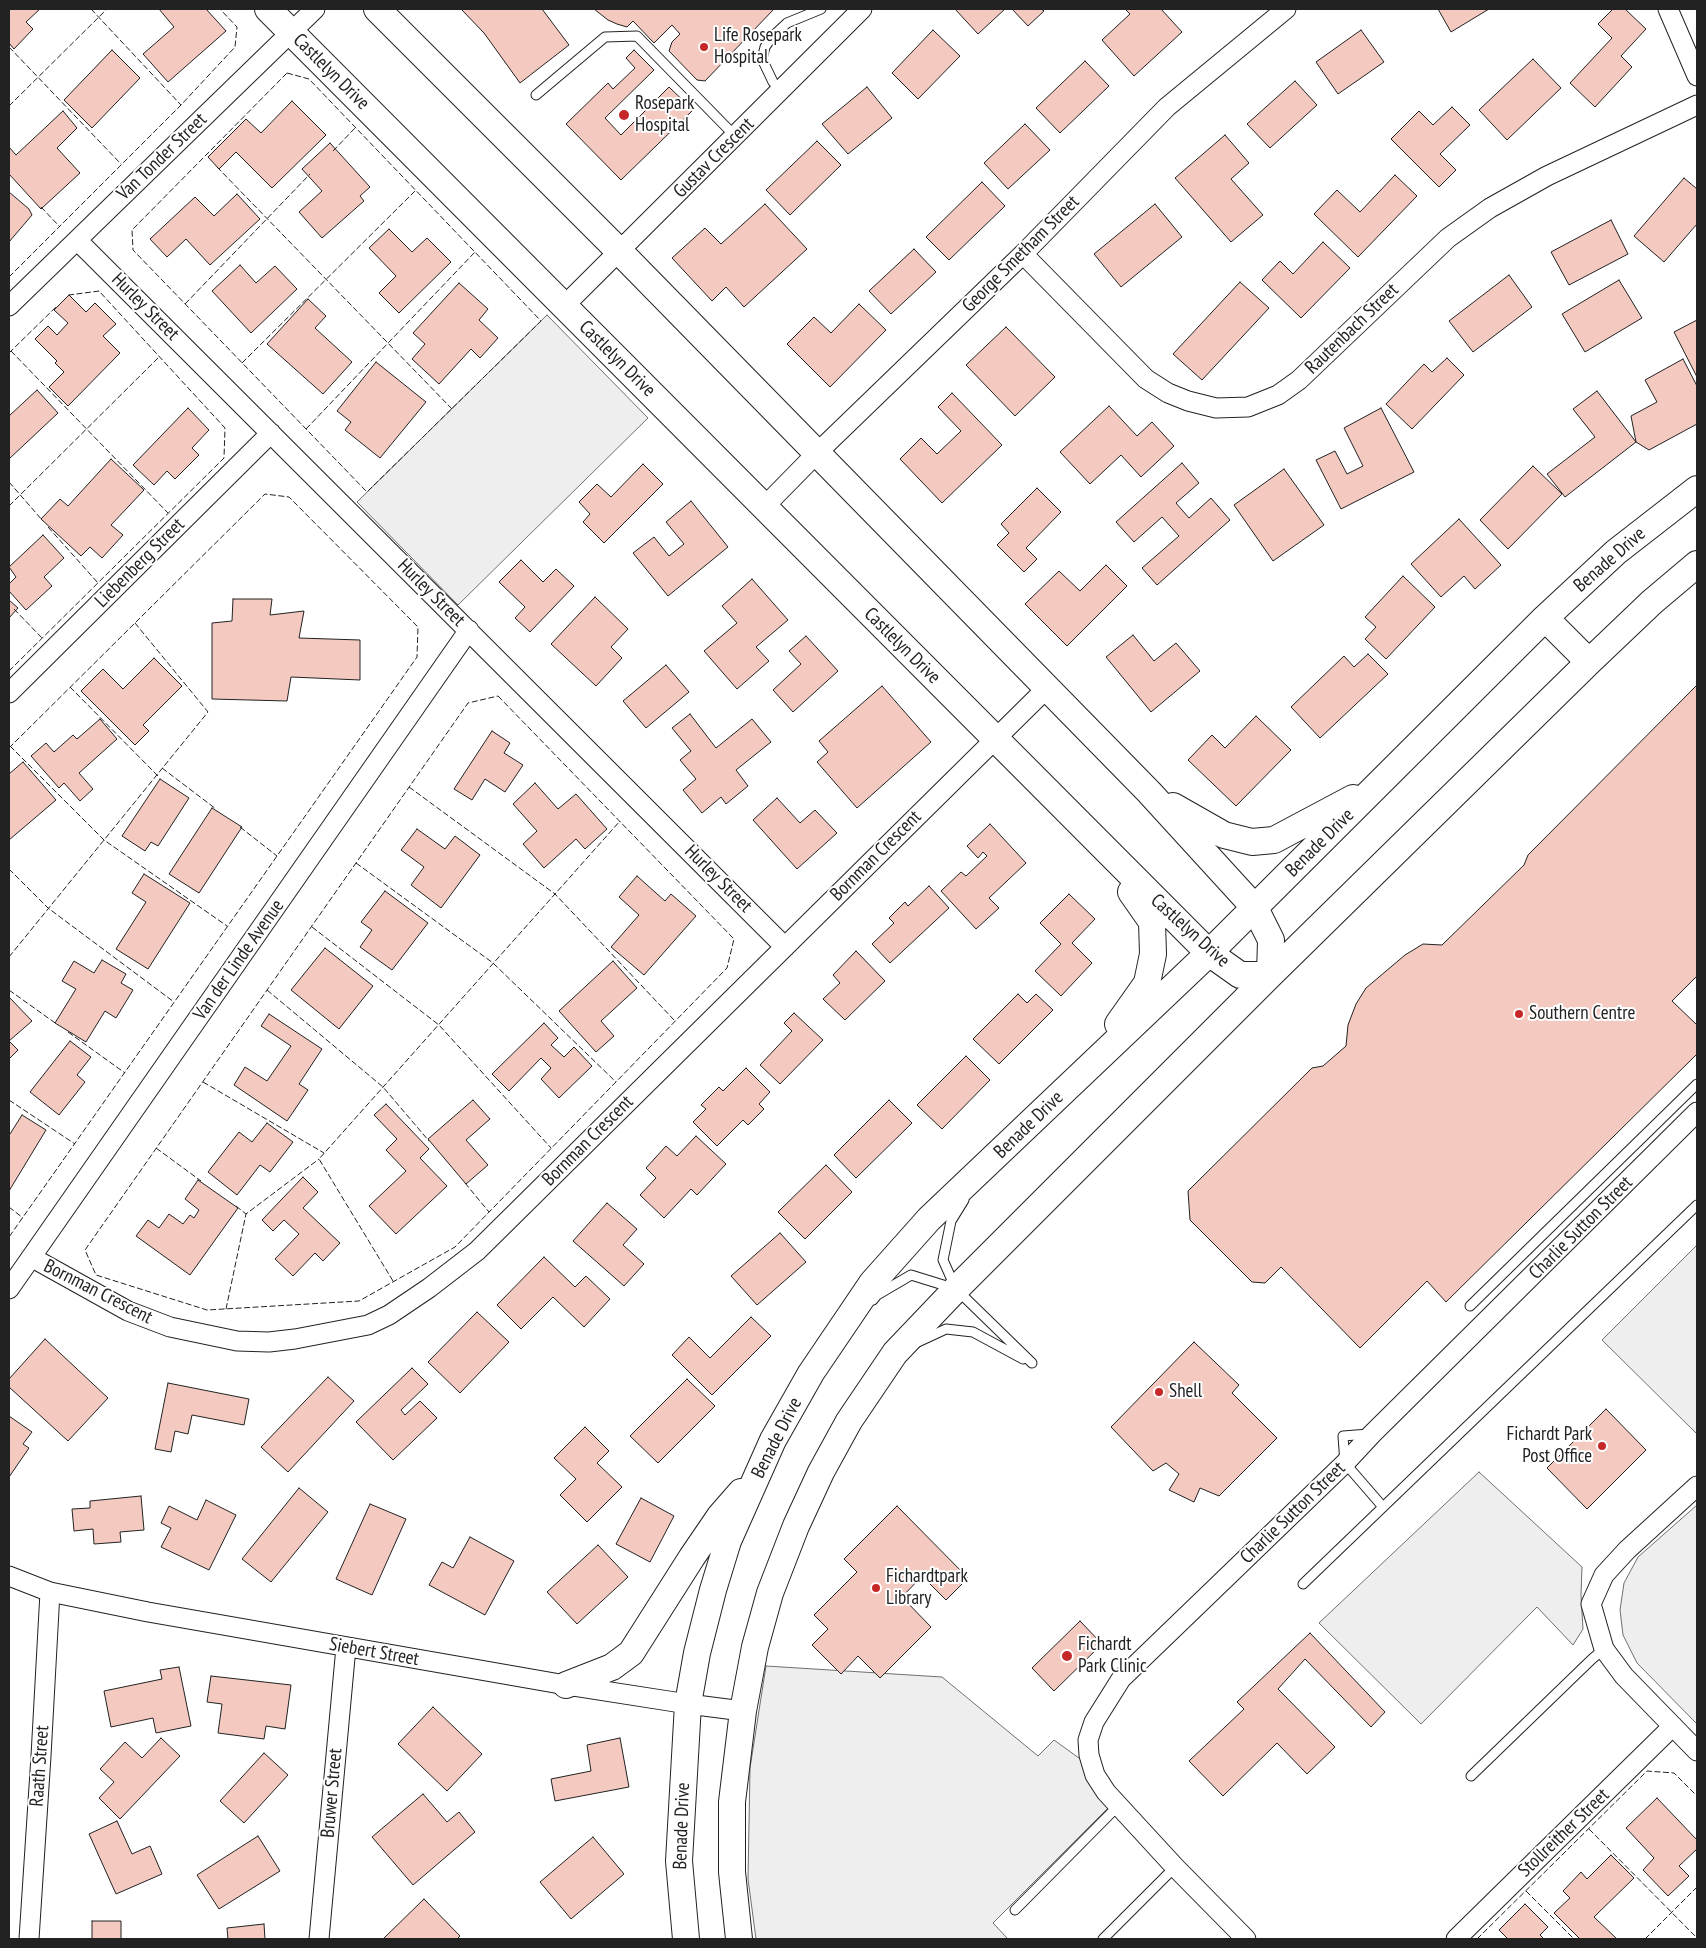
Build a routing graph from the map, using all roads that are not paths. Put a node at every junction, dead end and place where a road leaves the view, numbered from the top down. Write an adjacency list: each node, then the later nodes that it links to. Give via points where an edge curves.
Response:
1 (268, 9): 8 (street, Castlelyn Drive)
2 (315, 9): 8 (street, Van Tonder Street)
3 (377, 9): 15 (street)
4 (820, 9): 10 (lane, via 786,23 765,47 762,59 773,82)
5 (862, 9): 10 (street, Gustav Crescent)
6 (1286, 9): 16 (street, George Smetham Street, via 1167,107)
7 (1668, 9): 9 (street)
8 (291, 31): 14 (street, Van Tonder Street); 18 (street, Castlelyn Drive)
9 (1697, 76)
10 (781, 90): 13 (street, Gustav Crescent)
11 (536, 95): 13 (lane, via 605,37 637,36)
12 (1697, 105): 16 (street, Rautenbach Street, via 1547,176 1490,208 1448,238 1299,380 1278,395 1248,407 1216,408 1188,402 1146,380)
13 (735, 137): 15 (street, Gustav Crescent)
14 (77, 240): 17 (street, Van Tonder Street); 19 (street, Hurley Street)
15 (619, 251): 18 (street, Gustav Crescent); 20 (street)
16 (1023, 254): 20 (street, George Smetham Street)
17 (9, 306)
18 (564, 306): 22 (street, Castlelyn Drive)
19 (271, 433): 25 (street, Hurley Street); 28 (street, Liebenberg Street)
20 (817, 452): 22 (street, George Smetham Street); 27 (street)
21 (1697, 489): 24 (street, Benade Drive, via 1616,552)
22 (764, 508): 29 (street, Castlelyn Drive)
23 (1697, 564): 26 (street)
24 (1545, 618): 26 (street); 30 (street, Benade Drive)
25 (469, 630): 34 (street, Hurley Street); 42 (street, Van der Linde Avenue)
26 (1589, 662): 36 (street)
27 (1048, 687): 29 (street, Bornman Crescent); 31 (street)
28 (9, 693)
29 (995, 739): 32 (street, Castlelyn Drive); 34 (street, Bornman Crescent)
30 (1378, 785): 31 (street, via 1274,840 1252,842 1224,835); 33 (street, Benade Drive)
31 (1149, 792): 33 (street)
32 (1088, 832): 35 (street, Castlelyn Drive); 37 (street, via 1152,922 1153,954 1147,984)
33 (1255, 908): 35 (street, Benade Drive); 36 (street, via 1270,940)
34 (785, 947): 42 (street, Bornman Crescent, via 477,1251 429,1288 368,1325 295,1339 237,1341 170,1327 128,1311)
35 (1209, 953): 36 (street, Castlelyn Drive, via 1240,974); 37 (street, Benade Drive)
36 (1270, 975): 44 (street)
37 (1081, 1075): 40 (street, Benade Drive)
38 (1697, 1084): 45 (lane)
39 (1697, 1112): 48 (street, Charlie Sutton Street)
40 (1029, 1125): 44 (lane, via 974,1184 951,1221 943,1260); 47 (street, Benade Drive, via 929,1219 872,1283)
41 (1697, 1205): 51 (lane)
42 (30, 1257): 43 (street, Van der Linde Avenue)
43 (9, 1289)
44 (956, 1289): 46 (street); 46 (lane, via 1032,1363 973,1332 946,1329); 47 (lane, via 911,1275 877,1295)
45 (1470, 1306)
46 (895, 1353): 59 (street, via 850,1420 796,1526 755,1647)
47 (811, 1373): 49 (street, Benade Drive)
48 (1345, 1463): 51 (lane); 63 (street, Charlie Sutton Street, via 1122,1679 1105,1702 1088,1740 1089,1755 1096,1775)
49 (758, 1473): 57 (street, via 720,1516 631,1653 612,1667); 58 (street, Benade Drive, via 728,1541 713,1590)
50 (1697, 1486): 56 (street, via 1604,1575 1591,1604)
51 (1384, 1507): 53 (lane)
52 (9, 1576): 54 (street, Siebert Street)
53 (1303, 1584)
54 (50, 1592): 55 (street, Siebert Street); 66 (street, Raath Street)
55 (346, 1647): 57 (street, Siebert Street); 67 (street, Bruwer Street)
56 (1604, 1648): 60 (street, via 1624,1676); 62 (lane)
57 (566, 1685): 58 (street, Siebert Street)
58 (688, 1704): 59 (street, Siebert Street); 68 (street, Benade Drive, via 679,1861)
59 (743, 1711): 69 (street, via 732,1802 732,1872)
60 (1673, 1726): 61 (street); 72 (street, Stollreither Street)
61 (1697, 1750)
62 (1471, 1776)
63 (1118, 1806): 64 (street, Charlie Sutton Street); 65 (lane)
64 (1175, 1866): 70 (lane); 71 (street, Charlie Sutton Street)
65 (1015, 1910)
66 (29, 1939)
67 (319, 1939)
68 (686, 1939)
69 (739, 1939)
70 (1103, 1939)
71 (1246, 1939)
72 (1456, 1939)

